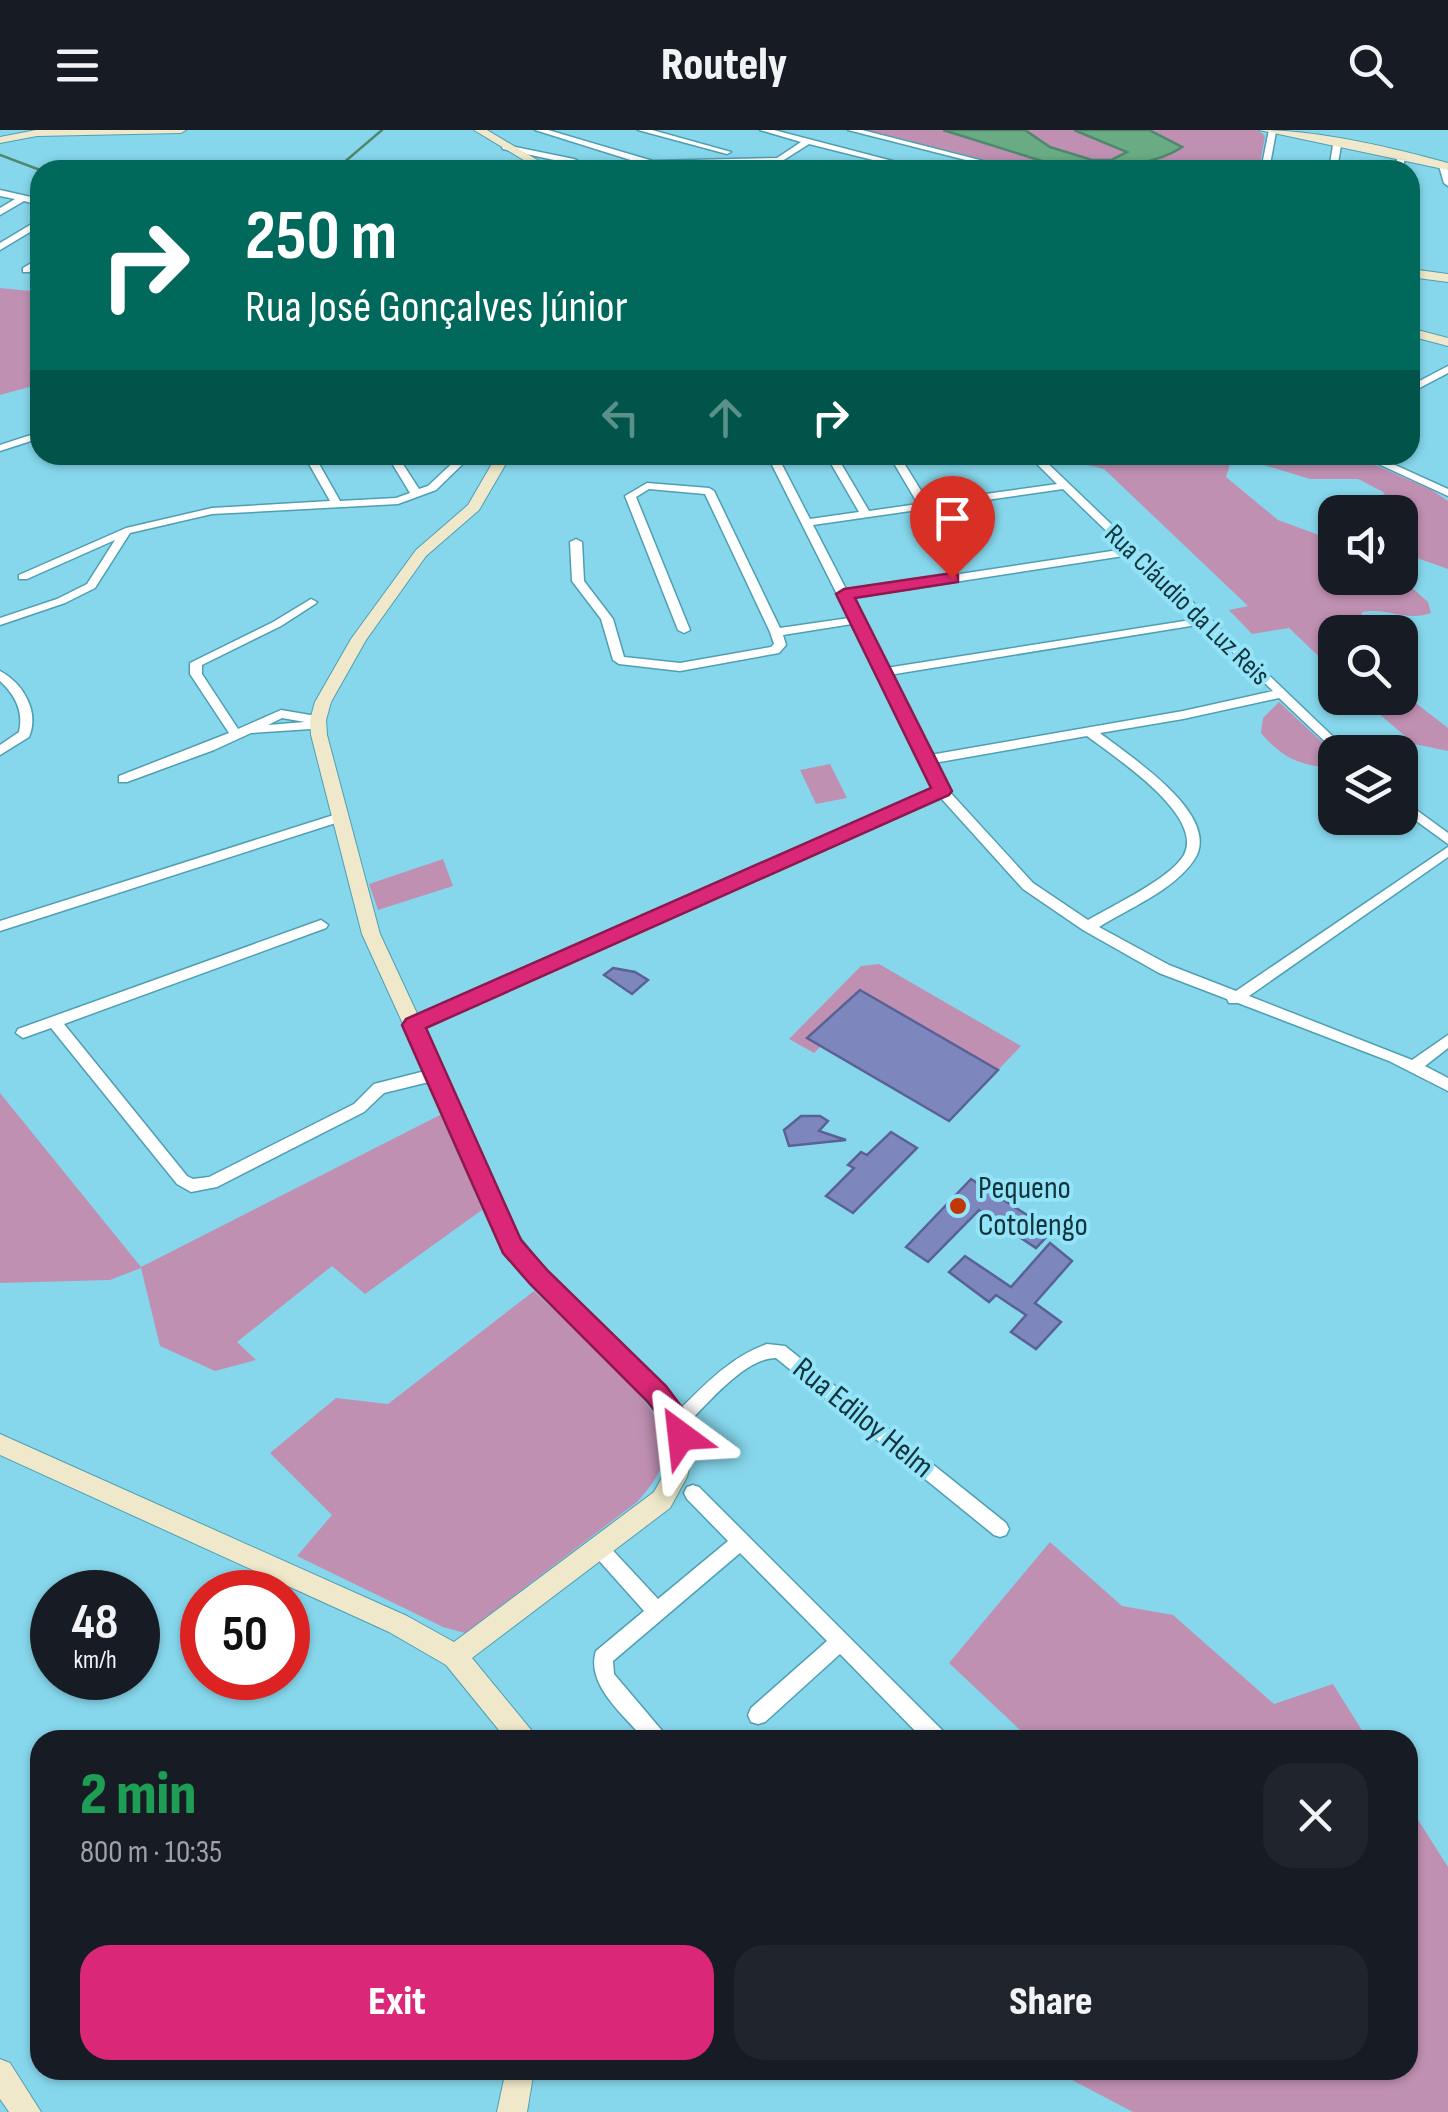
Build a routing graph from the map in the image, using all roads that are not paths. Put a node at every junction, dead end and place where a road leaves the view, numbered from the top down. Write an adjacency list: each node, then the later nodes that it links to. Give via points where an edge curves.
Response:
1 (181, 130): 7 (main road)
2 (479, 130): 11 (main road)
3 (539, 130): 15 (street)
4 (642, 130): 13 (street)
5 (764, 130): 10 (street)
6 (852, 130): 22 (street)
7 (131, 131): 9 (main road)
8 (1268, 131): 12 (main road); 23 (street)
9 (0, 140)
10 (807, 141): 20 (street); 21 (street)
11 (502, 146): 16 (main road); 17 (street)
12 (1336, 146): 14 (main road); 24 (street)
13 (727, 152)
14 (1402, 155): 25 (street); 26 (main road)
15 (621, 156): 18 (street); 19 (street)
16 (529, 160)
17 (566, 160)
18 (614, 160)
19 (637, 160)
20 (779, 160)
21 (883, 160)
22 (974, 160)
23 (1265, 160)
24 (1334, 160)
25 (1401, 160)
26 (1446, 166): 27 (street)
27 (1448, 183)
28 (0, 192): 29 (street)
29 (22, 198): 30 (street); 31 (street)
30 (30, 200)
31 (0, 212)
32 (30, 228): 33 (street)
33 (0, 247)
34 (30, 267): 35 (street)
35 (26, 270)
36 (1420, 274): 37 (main road)
37 (1448, 278)
38 (1420, 335): 39 (main road)
39 (1448, 342)
40 (1448, 370): 41 (street)
41 (1420, 385)
42 (30, 438): 43 (street)
43 (0, 448)
44 (315, 465): 56 (street)
45 (398, 465): 55 (street)
46 (457, 465): 55 (street)
47 (498, 465): 74 (main road, via 474,506 421,554 372,620 329,688)
48 (777, 465): 59 (street)
49 (837, 465): 58 (street)
50 (900, 465): 57 (street)
51 (1043, 465): 53 (street, Rua Cláudio da Luz Reis)
52 (1386, 465): 54 (street)
53 (1065, 486): 57 (street); 62 (street, Rua Cláudio da Luz Reis)
54 (1448, 493)
55 (416, 495): 56 (street)
56 (338, 506): 60 (street, via 194,514)
57 (925, 506): 58 (street)
58 (866, 515): 59 (street)
59 (807, 524): 64 (street)
60 (122, 533): 63 (street); 68 (street, via 97,580 83,592)
61 (576, 542): 69 (street, via 578,582 607,619 619,660 687,666 775,650 780,645)
62 (1132, 551): 64 (street); 67 (street, Rua Cláudio da Luz Reis)
63 (23, 577)
64 (844, 594): 66 (street)
65 (312, 602): 76 (street, via 196,664)
66 (856, 616): 69 (street); 71 (street)
67 (1203, 620): 71 (street); 73 (street, Rua Cláudio da Luz Reis)
68 (0, 622)
69 (774, 628): 70 (street, via 712,493 641,487 631,499)
70 (684, 630)
71 (885, 672): 79 (street)
72 (0, 675): 78 (street, via 15,689 28,722 25,734)
73 (1278, 694): 75 (street); 77 (street, Rua Cláudio da Luz Reis)
74 (318, 722): 76 (street); 83 (main road)
75 (1090, 732): 79 (street); 88 (street, via 1181,807 1196,837 1180,867)
76 (236, 734): 80 (street)
77 (1324, 735)
78 (0, 750)
79 (924, 760): 81 (street)
80 (123, 779)
81 (942, 791): 88 (street, via 1028,886); 91 (street)
82 (1418, 816): 84 (street)
83 (340, 817): 87 (street); 91 (main road, via 371,934)
84 (1448, 840)
85 (1448, 851): 89 (street)
86 (321, 925): 90 (street)
87 (0, 926)
88 (1088, 927): 89 (street, via 1164,970)
89 (1234, 998): 94 (street)
90 (54, 1022): 92 (street); 95 (street, via 191,1186 212,1183 359,1108 380,1088)
91 (413, 1025): 95 (main road)
92 (22, 1033)
93 (1448, 1040): 94 (street)
94 (1415, 1066): 96 (street)
95 (437, 1074): 97 (main road, via 512,1246)
96 (1448, 1085)
97 (678, 1422): 100 (street, Rua Ediloy Helm, via 751,1356 779,1351); 102 (main road, via 680,1456 669,1489)
98 (0, 1444): 105 (main road)
99 (693, 1493): 101 (street)
100 (1000, 1529)
101 (741, 1541): 103 (street); 104 (street)
102 (600, 1548): 103 (street); 105 (main road)
103 (656, 1611): 108 (street, via 609,1650 602,1668)
104 (840, 1641): 106 (street); 109 (street)
105 (455, 1656): 107 (main road)
106 (758, 1715)
107 (515, 1730)
108 (649, 1730)
109 (928, 1730)
110 (1, 2075): 112 (main road)
111 (518, 2080): 113 (main road)
112 (26, 2112)
113 (512, 2112)

